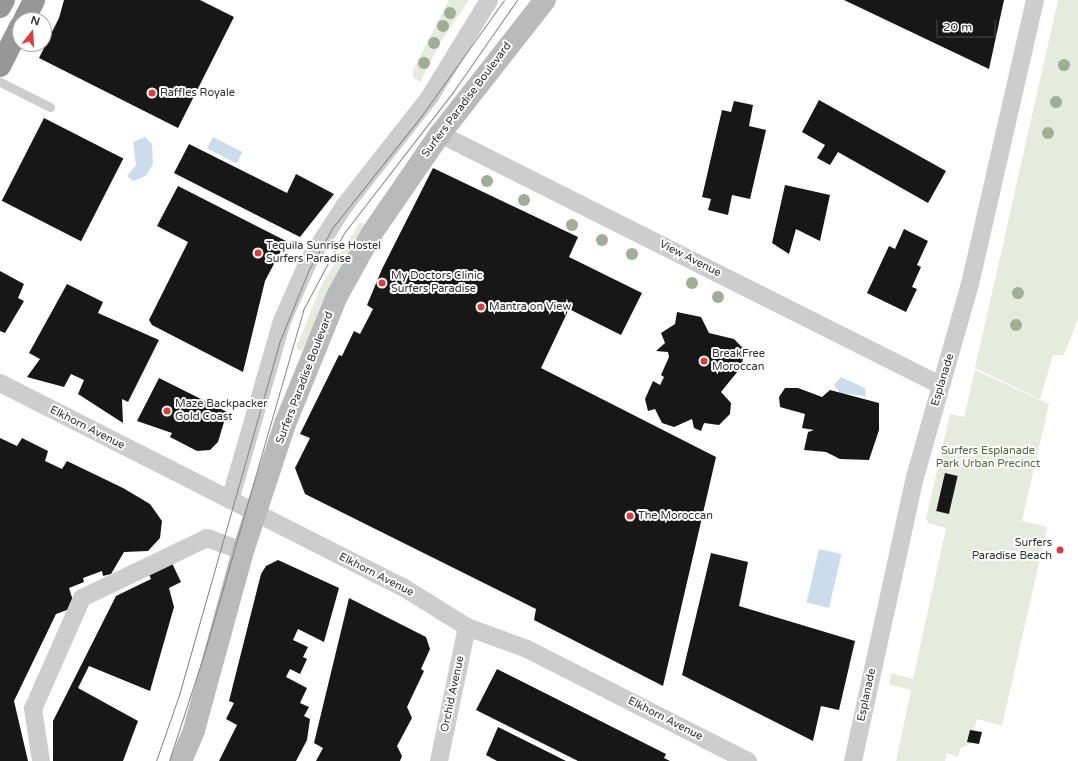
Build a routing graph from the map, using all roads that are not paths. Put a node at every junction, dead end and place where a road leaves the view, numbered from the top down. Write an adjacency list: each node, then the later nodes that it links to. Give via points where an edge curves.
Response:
1 (4, 0): 6 (highway)
2 (34, 0): 7 (highway)
3 (489, 0): 15 (street, via 436,88 330,224 302,275 282,321)
4 (545, 0): 12 (street, Surfers Paradise Boulevard)
5 (1035, 0): 13 (street, Esplanade, via 970,284)
6 (0, 7)
7 (28, 12)
8 (12, 43): 9 (highway)
9 (0, 66)
10 (0, 82): 11 (lane)
11 (50, 108)
12 (440, 134): 13 (street, View Avenue); 16 (street, Surfers Paradise Boulevard, via 372,233 337,296 305,370)
13 (940, 384): 23 (street, Esplanade, via 915,477)
14 (1, 385): 15 (street, Elkhorn Avenue)
15 (230, 500): 16 (street, Elkhorn Avenue)
16 (256, 513): 17 (street, Surfers Paradise Boulevard); 18 (street, Elkhorn Avenue, via 401,586)
17 (243, 551): 19 (street, via 207,538 82,598 33,709); 20 (street, Surfers Paradise Boulevard, via 194,730)
18 (467, 627): 21 (street, Orchid Avenue); 22 (street, Elkhorn Avenue, via 527,649)
19 (41, 761)
20 (181, 761)
21 (439, 761)
22 (748, 761)
23 (853, 761)

